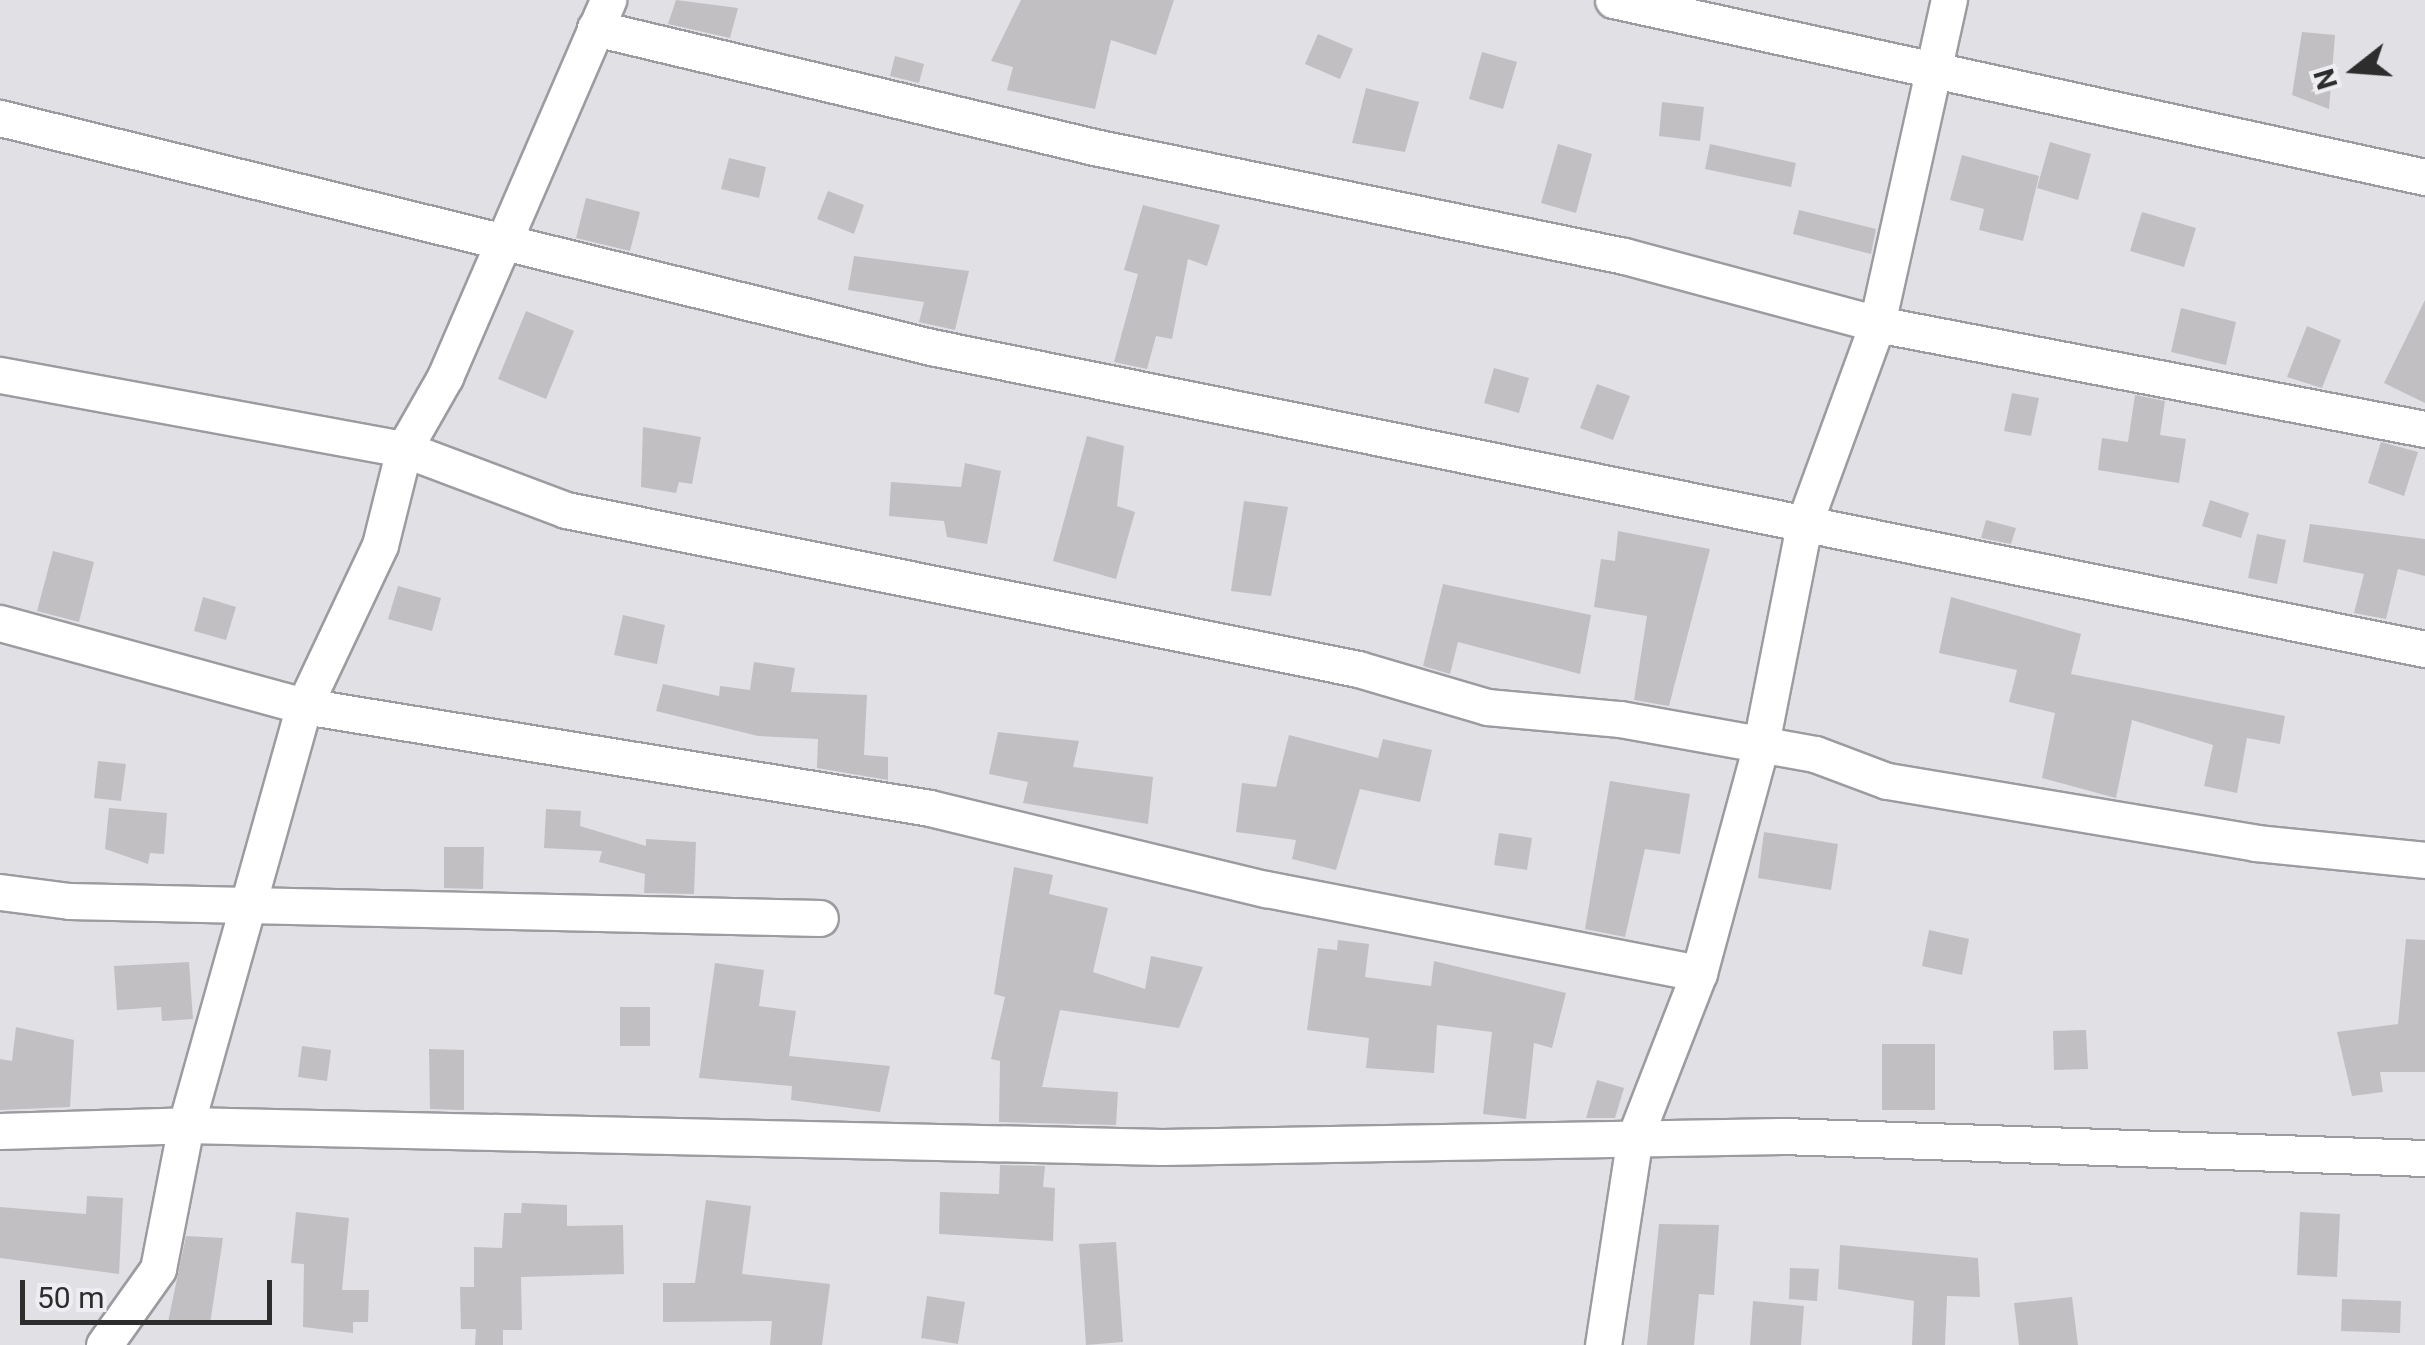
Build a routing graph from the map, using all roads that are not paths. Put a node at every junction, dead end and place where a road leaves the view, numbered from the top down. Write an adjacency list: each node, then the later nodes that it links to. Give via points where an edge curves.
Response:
1 (1613, 0): 4 (street)
2 (1949, 0): 4 (street)
3 (601, 14): 7 (street); 8 (street, via 1094,147 1624,256)
4 (1934, 71): 6 (street); 8 (street)
5 (0, 118): 7 (street)
6 (2425, 177)
7 (496, 246): 11 (street, via 445,377); 12 (street, via 931,347)
8 (1877, 324): 10 (street); 12 (street)
9 (0, 375): 11 (street)
10 (2425, 429)
11 (404, 449): 15 (street, via 380,545); 16 (street, via 585,514 1358,669 1487,707 1620,719)
12 (1804, 524): 14 (street); 16 (street)
13 (0, 623): 15 (street)
14 (2425, 648)
15 (304, 706): 19 (street); 21 (street, via 930,808 1266,888)
16 (1760, 749): 17 (street, via 1815,754 1888,782 2256,843); 21 (street)
17 (2425, 860)
18 (0, 892): 19 (street)
19 (247, 903): 20 (street); 22 (street)
20 (820, 918)
21 (1700, 973): 24 (street)
22 (186, 1125): 23 (street); 24 (street, via 1162,1148); 26 (street, via 158,1269)
23 (0, 1130)
24 (1635, 1137): 25 (street); 27 (street)
25 (2425, 1158)
26 (104, 1345)
27 (1603, 1345)

